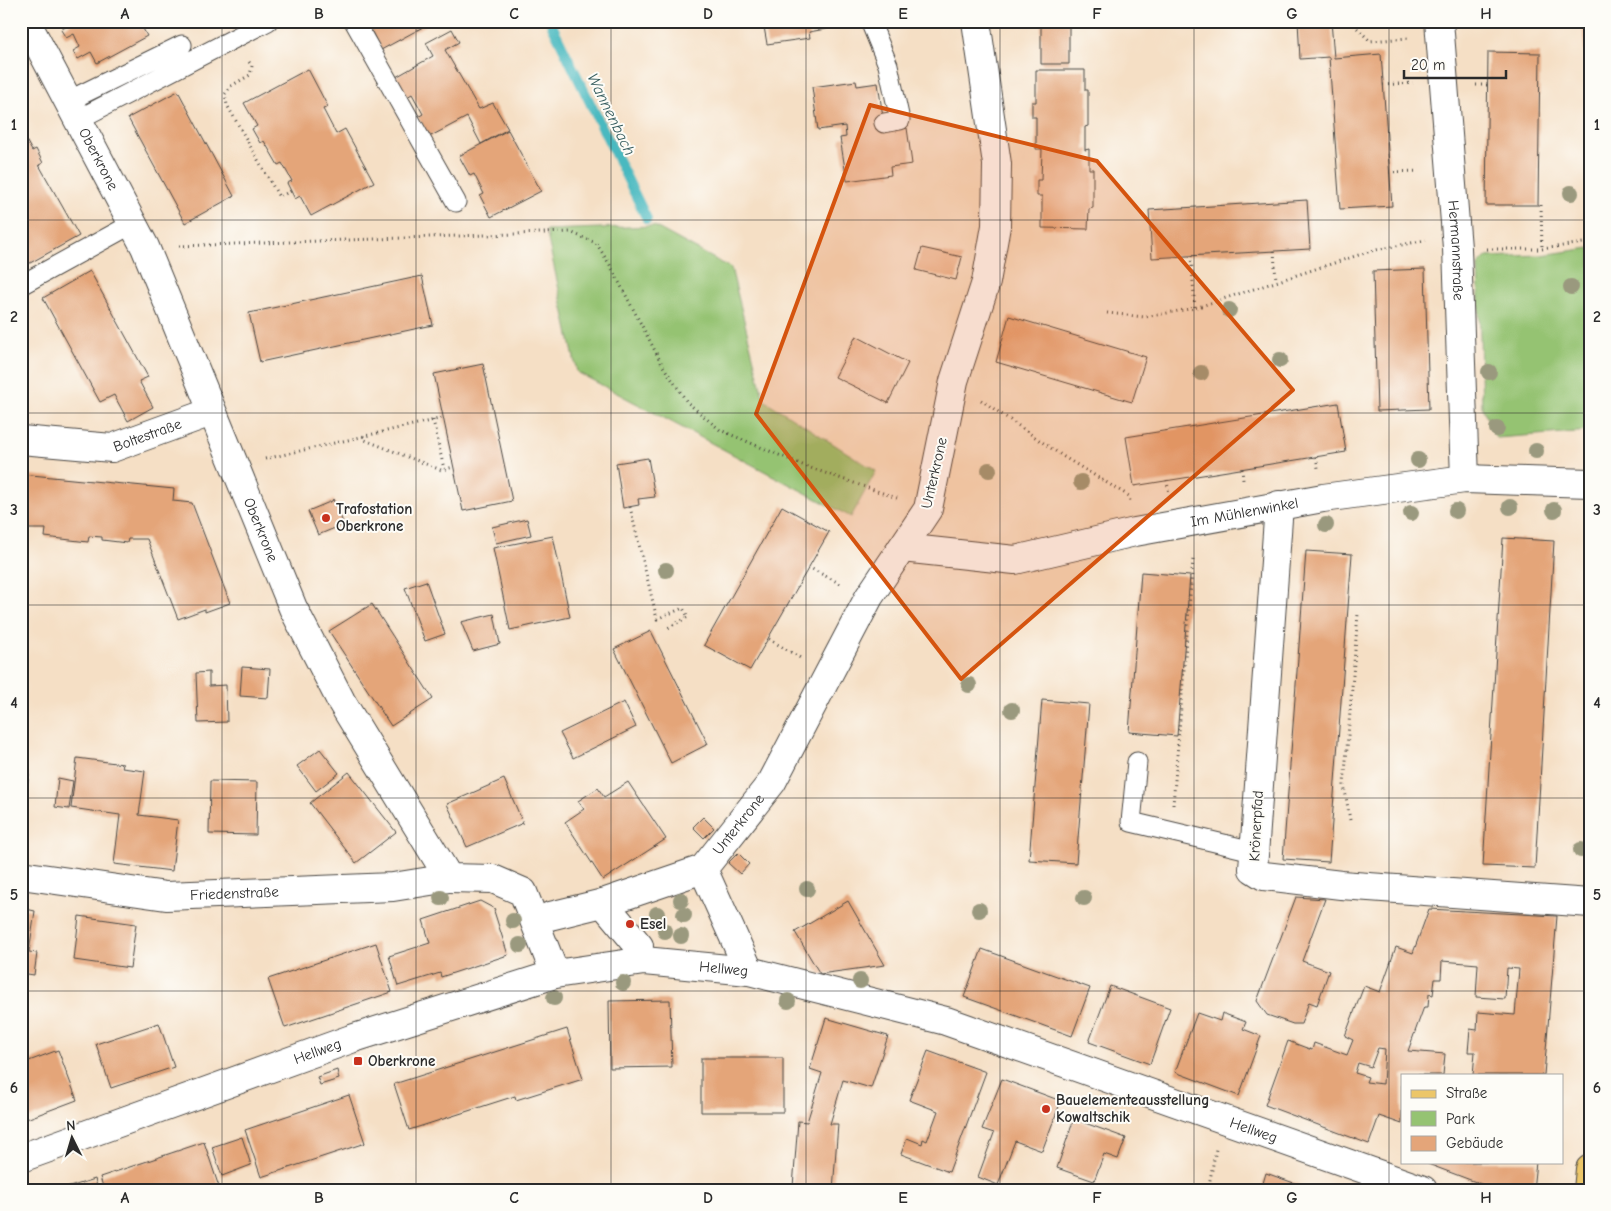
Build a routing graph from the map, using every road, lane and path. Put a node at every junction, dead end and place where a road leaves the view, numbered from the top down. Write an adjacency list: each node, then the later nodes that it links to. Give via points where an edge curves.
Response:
1 (26, 21): 10 (street, Oberkrone)
2 (268, 21): 8 (lane)
3 (354, 21): 13 (lane)
4 (870, 21): 11 (lane, via 888,65 900,120)
5 (976, 21): 25 (street, Unterkrone, via 997,164 996,226 986,282)
6 (1350, 21): 7 (path, via 1370,41)
7 (1440, 28): 16 (street, Hermannstraße)
8 (236, 37): 10 (lane); 12 (path, via 252,66 250,75 231,86 225,94 228,105 279,197)
9 (182, 45): 10 (lane)
10 (73, 110): 15 (street, Oberkrone)
11 (884, 123)
12 (291, 191)
13 (456, 202)
14 (1541, 205): 18 (path)
15 (138, 235): 22 (lane); 26 (street, Oberkrone); 38 (path, via 570,232 596,242 687,402 720,430 805,466)
16 (1456, 242): 18 (path); 21 (path, via 1371,251); 34 (street, Hermannstraße)
17 (1590, 242): 18 (path)
18 (1542, 249)
19 (1274, 251): 21 (path)
20 (1191, 256): 23 (path)
21 (1276, 281): 23 (path)
22 (21, 285)
23 (1195, 308): 24 (path, via 1145,317)
24 (1106, 313)
25 (954, 381): 38 (street, Unterkrone); 39 (path, via 1064,457 1129,496)
26 (211, 412): 30 (street, Boltestraße, via 112,448); 31 (street, Oberkrone)
27 (443, 418): 28 (path)
28 (433, 420): 29 (path); 33 (path)
29 (364, 436): 31 (path); 33 (path, via 364,440)
30 (21, 440)
31 (236, 465): 54 (street, Oberkrone, via 297,616 341,701)
32 (454, 468): 33 (path)
33 (444, 470)
34 (1465, 480): 35 (street, Im Mühlenwinkel); 36 (street, Im Mühlenwinkel)
35 (1590, 483)
36 (1279, 505): 39 (street, Im Mühlenwinkel); 51 (street, Krönerpfad)
37 (630, 507): 45 (path, via 657,619 683,608 688,617)
38 (928, 509): 40 (street, Unterkrone)
39 (1135, 532): 40 (street, Im Mühlenwinkel, via 1015,560)
40 (902, 548): 52 (street, Unterkrone, via 869,597 772,782)
41 (1193, 559): 50 (path)
42 (808, 567): 43 (path)
43 (817, 572)
44 (1358, 614): 49 (path, via 1344,785)
45 (666, 629)
46 (769, 639): 47 (path)
47 (775, 642)
48 (1137, 762): 50 (lane, via 1132,822)
49 (1350, 820)
50 (1170, 831): 51 (lane)
51 (1253, 851): 56 (street, Krönerpfad, via 1253,868 1264,876)
52 (703, 869): 55 (street, Unterkrone); 59 (street, Unterkrone)
53 (21, 875): 54 (street, Friedenstraße, via 166,896 392,887)
54 (448, 878): 60 (street, via 493,879 523,892)
55 (603, 903): 57 (street, Unterkrone); 58 (street)
56 (1590, 904)
57 (550, 916)
58 (638, 946)
59 (749, 971): 60 (street, Hellweg, via 644,961); 61 (street, Hellweg, via 946,1021)
60 (555, 974): 62 (street, Hellweg, via 351,1039)
61 (1222, 1118): 64 (path); 65 (street, Hellweg)
62 (21, 1158)
63 (1590, 1169): 66 (main road)
64 (1208, 1190)
65 (1423, 1190)
66 (1588, 1190)

